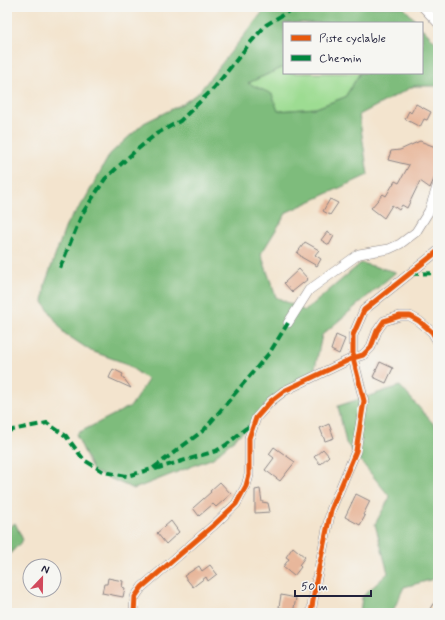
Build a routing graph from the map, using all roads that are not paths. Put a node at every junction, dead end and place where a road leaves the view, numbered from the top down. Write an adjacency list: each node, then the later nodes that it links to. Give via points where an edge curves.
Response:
1 (423, 7): 2 (street)
2 (438, 23)
3 (438, 186): 5 (street, via 429,211 416,232 389,249 359,254 334,271 309,290)
4 (438, 251): 7 (street, via 364,310 353,335)
5 (288, 323)
6 (438, 342): 7 (street, via 420,321 410,316 400,316 384,321 371,347 363,355)
7 (354, 358): 9 (street, via 284,391 261,412 256,418 249,438 249,475 236,504 142,587 136,597); 10 (street, via 364,401 356,451 331,510)
8 (438, 608): 11 (street)
9 (134, 613)
10 (311, 613)
11 (435, 613)

